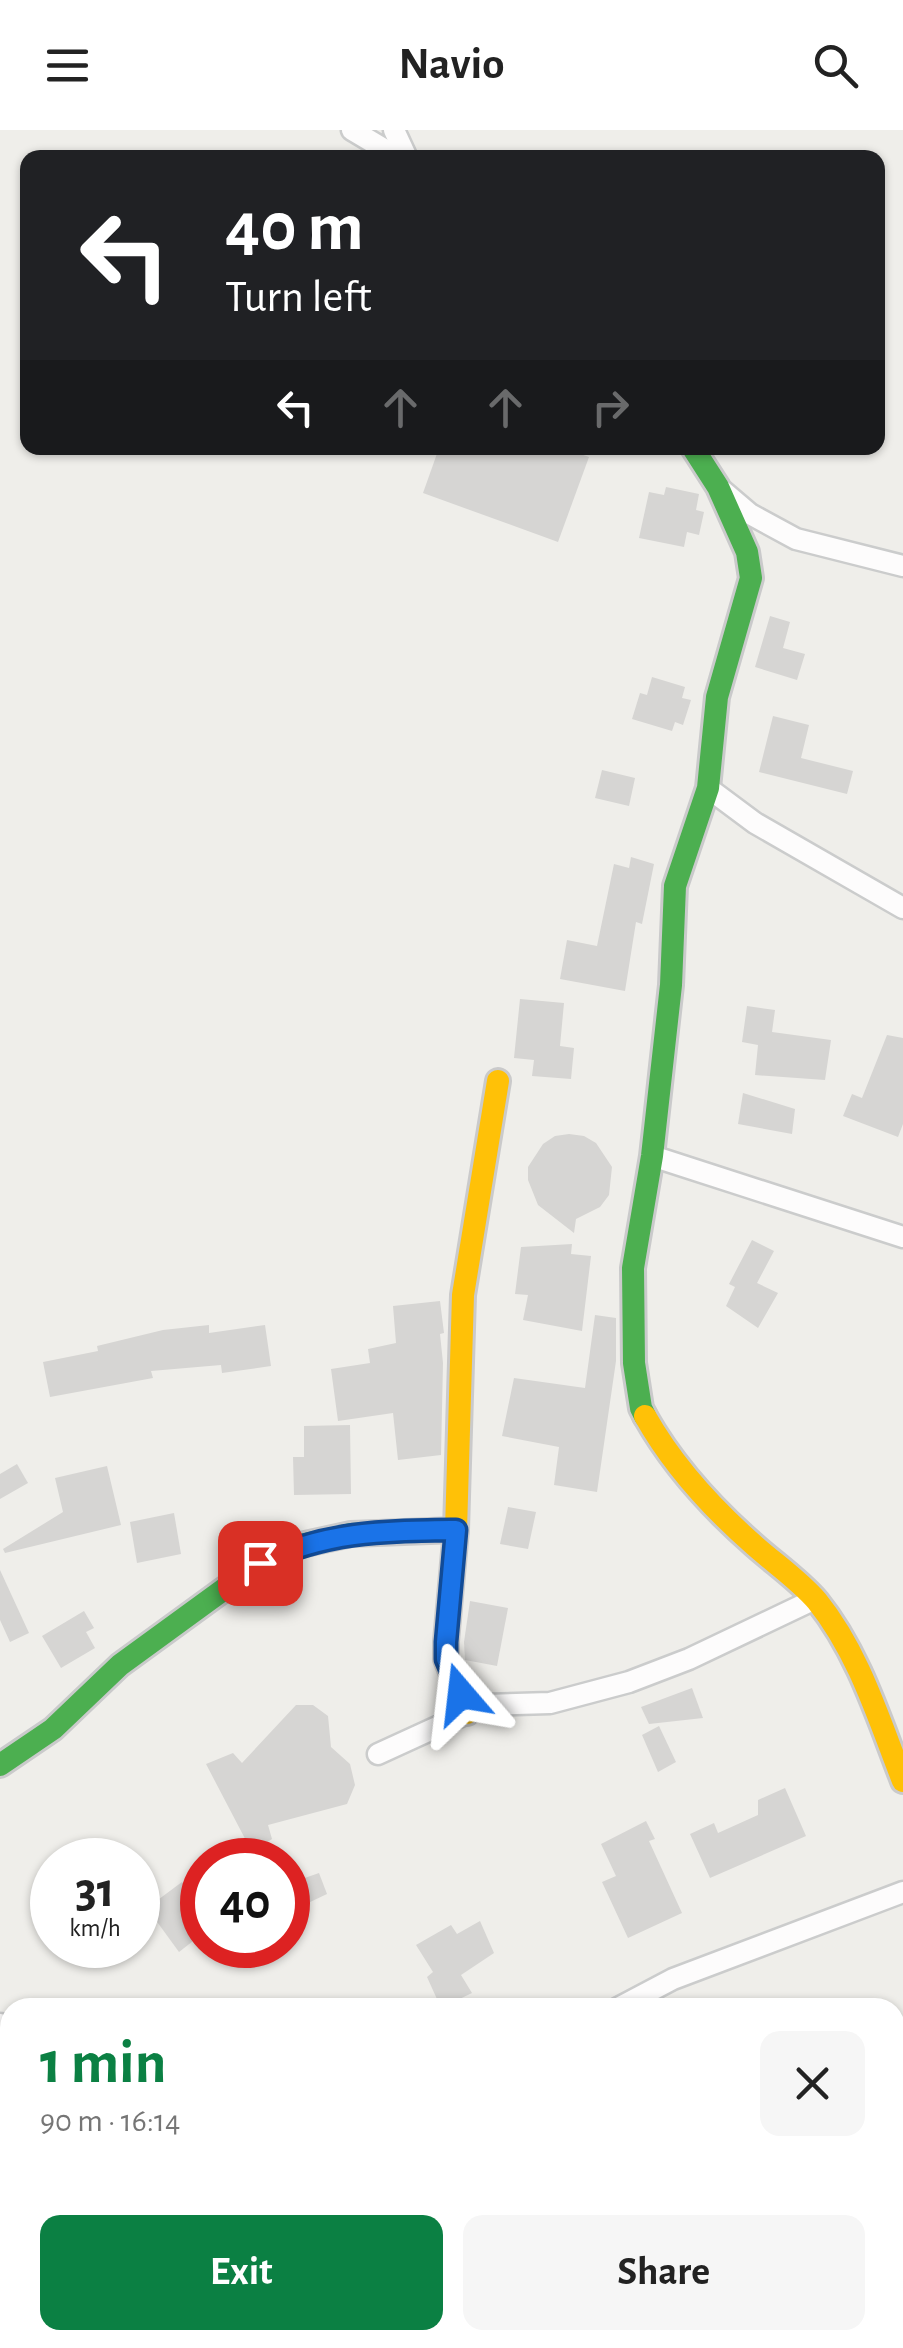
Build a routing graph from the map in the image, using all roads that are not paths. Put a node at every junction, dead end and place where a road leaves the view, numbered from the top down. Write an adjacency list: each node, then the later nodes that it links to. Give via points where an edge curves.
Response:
1 (352, 130): 2 (street)
2 (386, 150)
3 (697, 455): 4 (street)
4 (718, 487): 5 (street, via 750,514 796,538); 6 (street, via 747,552 751,578 717,697)
5 (903, 566)
6 (708, 788): 7 (street); 9 (street, via 676,886)
7 (903, 908)
8 (498, 1082): 11 (street, via 462,1295)
9 (652, 1156): 10 (street); 12 (street, via 633,1268 641,1408 682,1469)
10 (903, 1237)
11 (456, 1530): 13 (street, via 446,1659); 15 (street, via 351,1534 296,1546 260,1563 120,1665)
12 (815, 1599): 13 (street, via 629,1682 550,1703 485,1705); 16 (street, via 868,1690)
13 (467, 1713): 14 (street)
14 (378, 1754)
15 (0, 1765)
16 (903, 1781)
17 (903, 1892): 18 (street)
18 (637, 1998)

